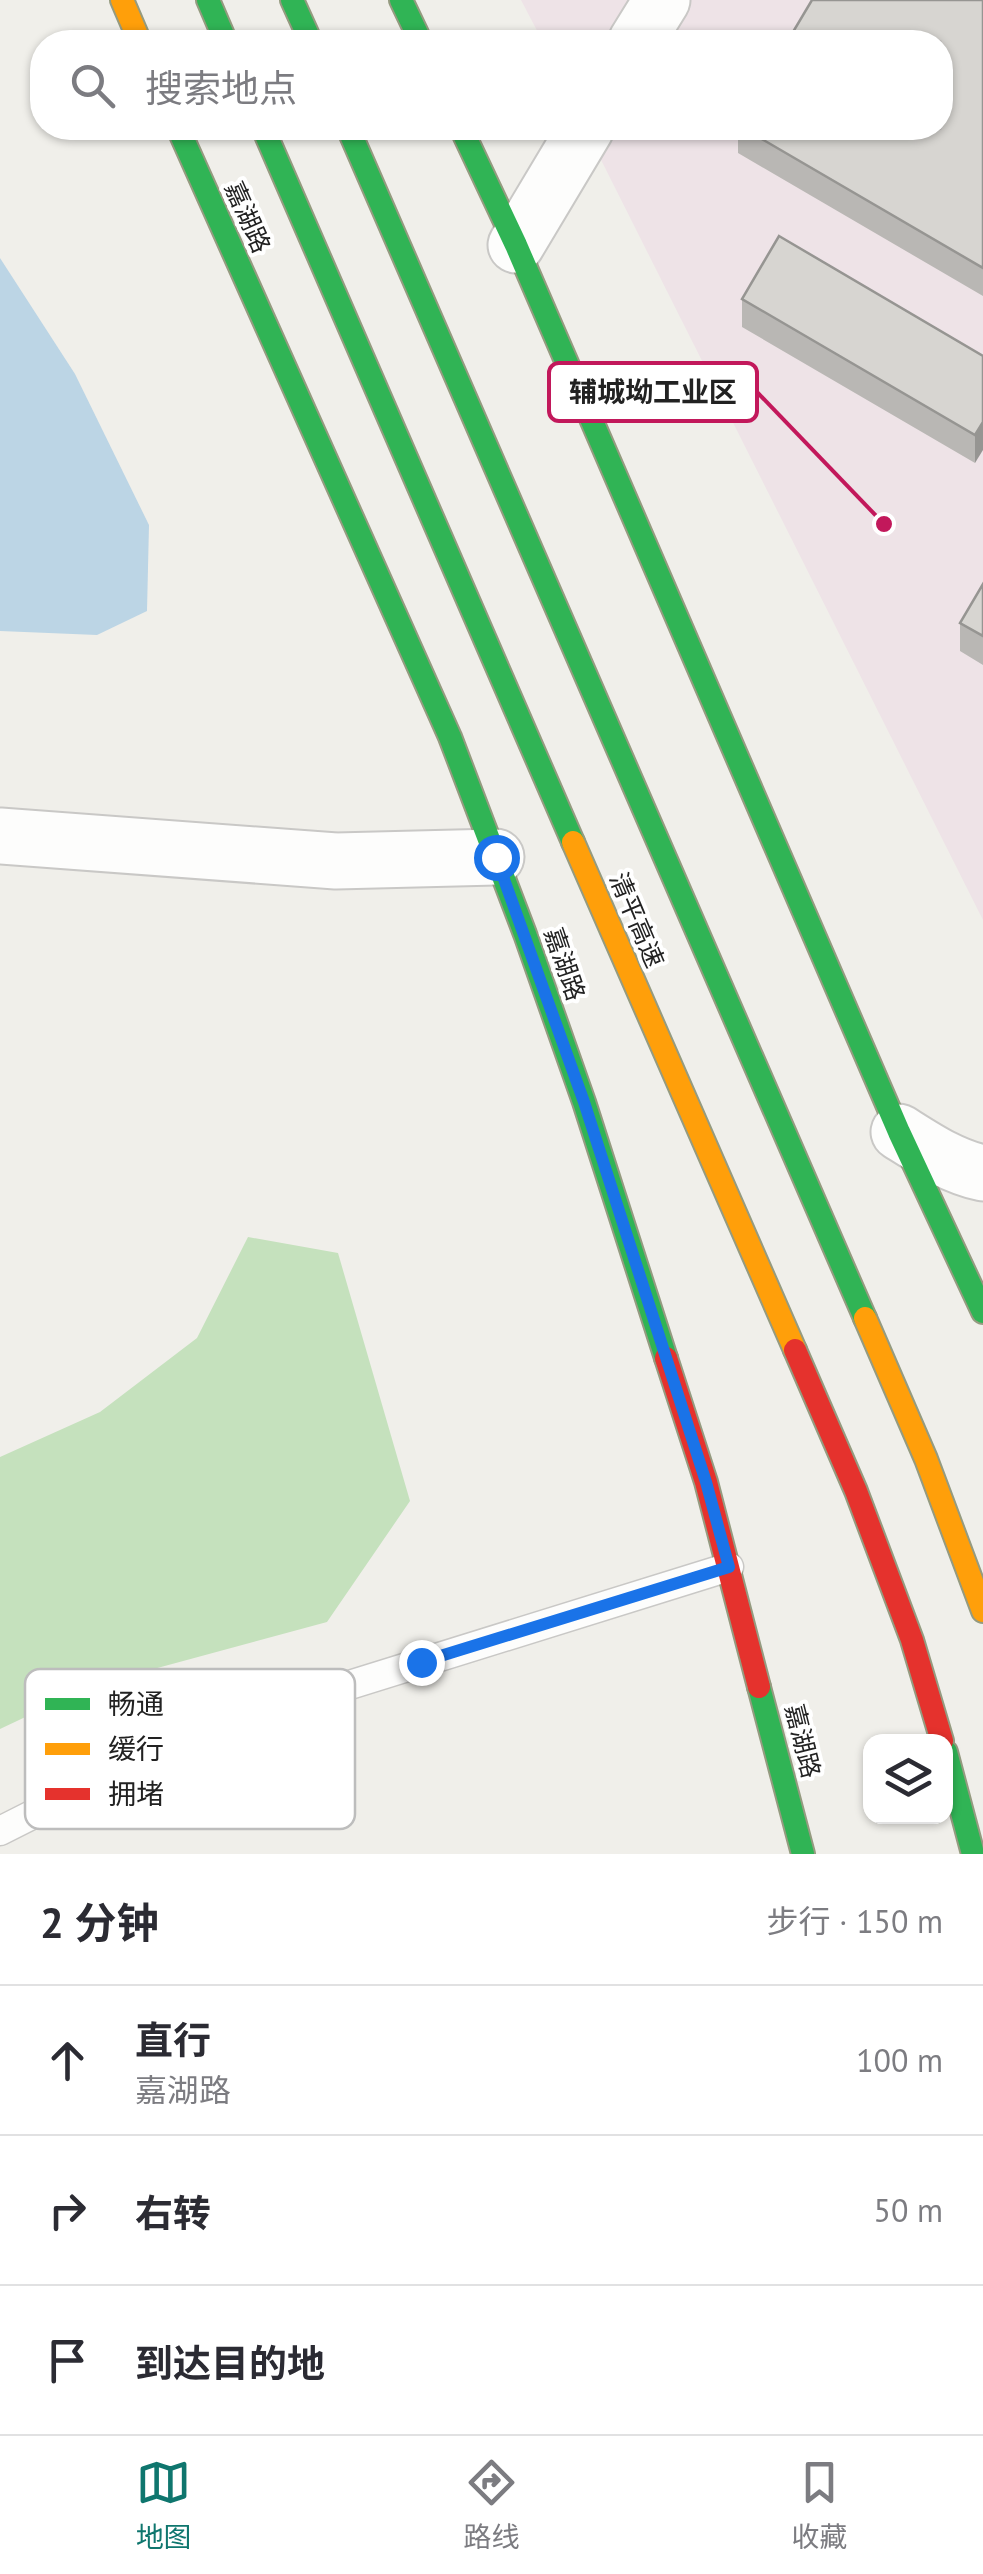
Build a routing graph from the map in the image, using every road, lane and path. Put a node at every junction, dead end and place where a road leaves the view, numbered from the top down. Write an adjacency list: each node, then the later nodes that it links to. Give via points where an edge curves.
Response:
1 (122, 0): 6 (main road)
2 (208, 0): 7 (main road)
3 (292, 0): 8 (main road)
4 (401, 0): 9 (main road)
5 (662, 0): 10 (street)
6 (135, 30)
7 (221, 30)
8 (306, 30)
9 (415, 30)
10 (643, 30)
11 (183, 140): 18 (main road, 嘉湖路, via 450,737)
12 (268, 140): 25 (main road, 清平高速, via 856,1491)
13 (353, 140): 23 (main road, 清平高速, via 926,1459)
14 (467, 140): 16 (main road)
15 (579, 140): 16 (street)
16 (516, 245): 19 (main road)
17 (0, 836): 18 (street, via 336,861)
18 (496, 857): 22 (main road, 嘉湖路, via 584,1102)
19 (899, 1132): 20 (street, via 936,1156); 21 (main road)
20 (983, 1172)
21 (983, 1312)
22 (729, 1567): 24 (lane); 29 (main road, 嘉湖路)
23 (983, 1611)
24 (355, 1683)
25 (940, 1734)
26 (953, 1778): 30 (main road)
27 (25, 1818): 28 (lane)
28 (0, 1831)
29 (804, 1854)
30 (973, 1854)

